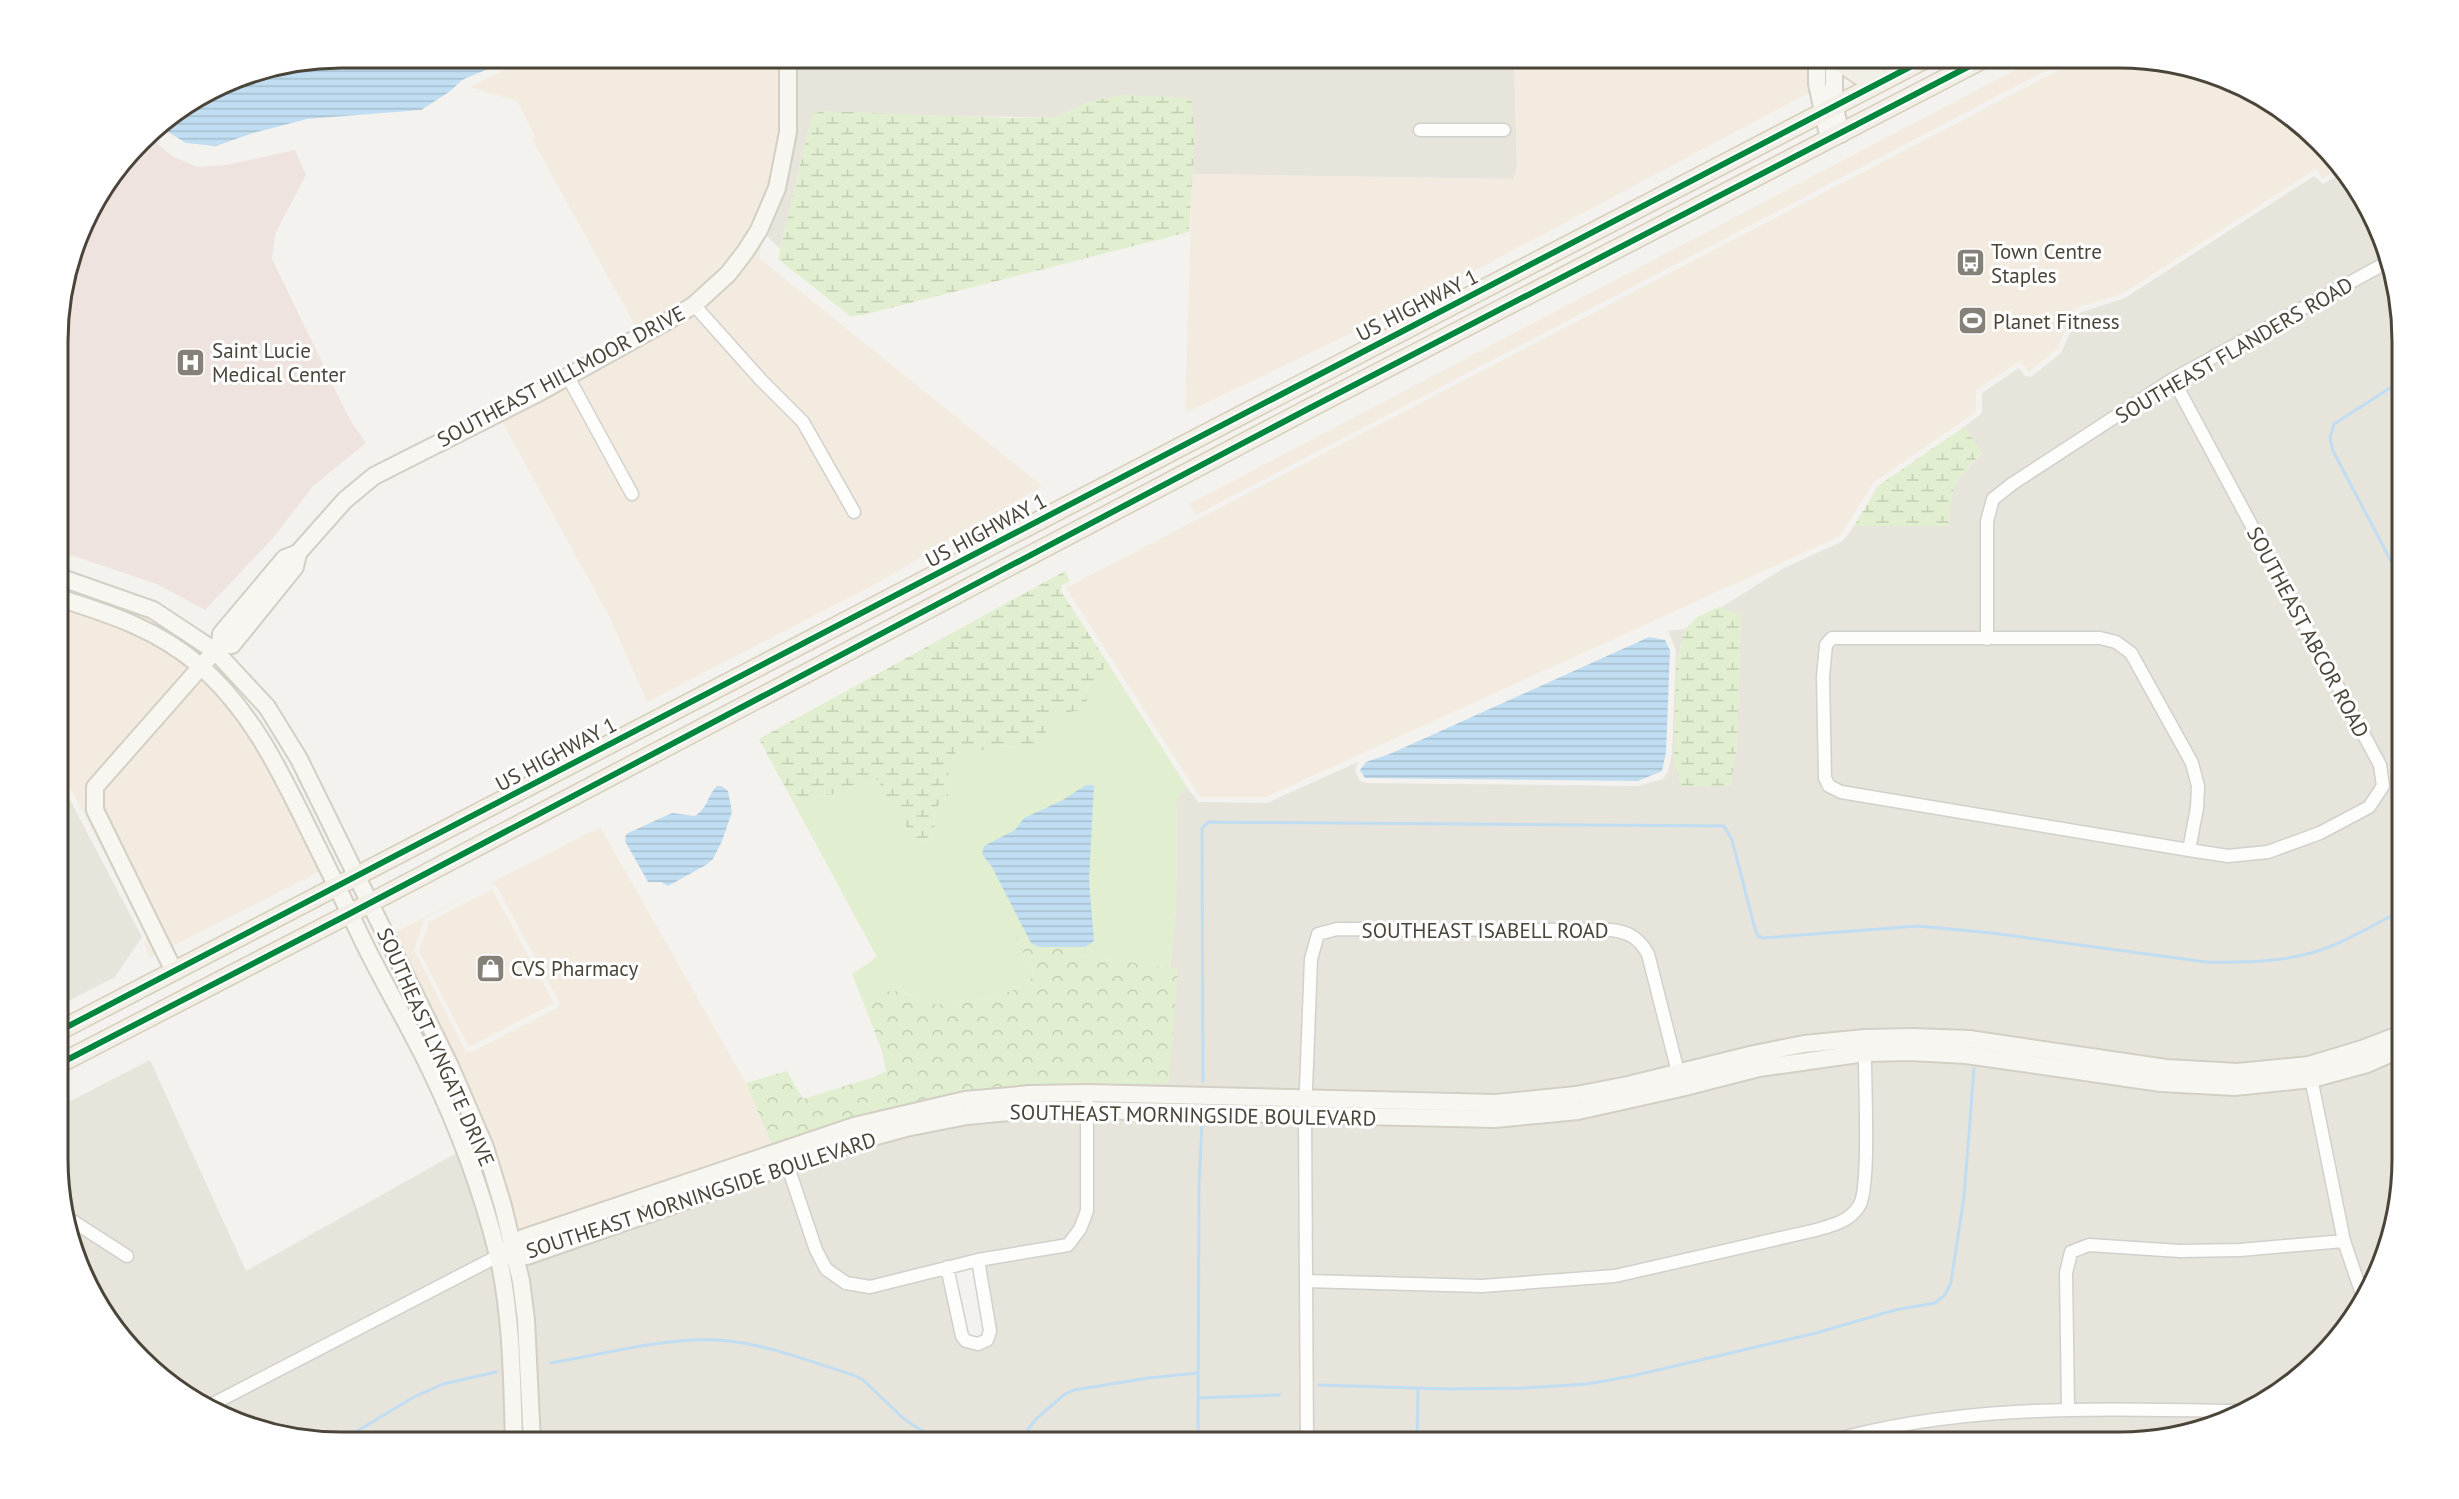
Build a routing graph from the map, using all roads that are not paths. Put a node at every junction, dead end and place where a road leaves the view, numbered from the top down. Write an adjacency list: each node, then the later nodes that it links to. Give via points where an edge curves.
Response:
1 (788, 68): 12 (street, SOUTHEAST HILLMOOR DRIVE, via 788,132 769,209 728,274)
2 (1828, 68): 7 (street)
3 (1847, 68): 6 (main road, via 1859,75)
4 (1908, 68): 6 (main road, US HIGHWAY 1)
5 (1966, 68): 10 (main road, US HIGHWAY 1)
6 (1886, 79): 7 (main road, US HIGHWAY 1)
7 (1828, 108): 10 (street); 13 (main road, US HIGHWAY 1)
8 (1420, 130): 9 (street)
9 (1504, 130)
10 (1835, 136): 15 (main road, US HIGHWAY 1)
11 (2381, 266): 18 (street, SOUTHEAST FLANDERS ROAD)
12 (694, 305): 17 (street, SOUTHEAST HILLMOOR DRIVE); 20 (street, via 802,422)
13 (1448, 307): 14 (main road, US HIGHWAY 1); 15 (main road, via 1435,329)
14 (1408, 328): 16 (main road, via 1404,345); 22 (main road, US HIGHWAY 1)
15 (1432, 346): 16 (main road, US HIGHWAY 1)
16 (1389, 368): 25 (main road, US HIGHWAY 1)
17 (568, 377): 19 (street); 27 (street, SOUTHEAST HILLMOOR DRIVE, via 374,476 345,500 298,554 296,567 232,645)
18 (2173, 379): 26 (street, SOUTHEAST FLANDERS ROAD, via 1993,499 1988,521); 30 (street, SOUTHEAST ABCOR ROAD, via 2380,765 2383,786 2369,807 2320,833 2268,852 2228,856)
19 (632, 494)
20 (854, 512)
21 (68, 580): 27 (street, SOUTHEAST LYNGATE DRIVE, via 153,609)
22 (901, 593): 24 (main road, US HIGHWAY 1); 25 (main road, via 889,614)
23 (68, 601): 29 (street, SOUTHEAST LYNGATE DRIVE, via 142,628 169,642)
24 (874, 607): 28 (main road, via 872,623); 31 (main road, US HIGHWAY 1)
25 (890, 628): 28 (main road, US HIGHWAY 1)
26 (1987, 639): 30 (street, via 2100,638 2116,642 2131,653 2192,763 2198,786 2197,808); 30 (street, SOUTHEAST ABCOR ROAD, via 1832,639 1826,645 1823,676 1829,786 1841,792)
27 (217, 648): 29 (street, SOUTHEAST HILLMOOR DRIVE); 31 (street, SOUTHEAST LYNGATE DRIVE, via 284,733)
28 (853, 648): 33 (main road, US HIGHWAY 1)
29 (200, 666): 32 (street, SOUTHEAST LYNGATE DRIVE, via 235,702 276,762); 35 (street, SOUTHEAST HILLMOOR DRIVE, via 95,788 95,810)
30 (2188, 850)
31 (357, 877): 32 (main road, US HIGHWAY 1); 33 (street, SOUTHEAST LYNGATE DRIVE)
32 (337, 887): 34 (street, SOUTHEAST LYNGATE DRIVE); 35 (main road, US HIGHWAY 1)
33 (371, 903): 34 (main road, US HIGHWAY 1); 48 (street, SOUTHEAST LYNGATE DRIVE, via 485,1147)
34 (351, 913): 40 (main road, US HIGHWAY 1); 50 (street, SOUTHEAST LYNGATE DRIVE, via 468,1154)
35 (174, 971): 36 (main road, US HIGHWAY 1)
36 (68, 1026)
37 (2392, 1037): 41 (street, SOUTHEAST MORNINGSIDE BOULEVARD)
38 (1865, 1046): 41 (street, SOUTHEAST MORNINGSIDE BOULEVARD, via 1966,1055 2015,1054 2235,1087); 42 (street, SOUTHEAST MORNINGSIDE BOULEVARD); 53 (street, via 1865,1178 1860,1205 1845,1221 1615,1276 1482,1286)
39 (2392, 1053): 41 (street, SOUTHEAST MORNINGSIDE BOULEVARD, via 2367,1064)
40 (68, 1059)
41 (2310, 1072): 47 (street)
42 (1680, 1080): 44 (street, SOUTHEAST MORNINGSIDE BOULEVARD, via 1578,1111 1495,1119); 44 (street, SOUTHEAST ISABELL ROAD, via 1648,954 1629,933 1337,929 1318,934 1311,959)
43 (1087, 1101): 44 (street, SOUTHEAST MORNINGSIDE BOULEVARD); 45 (street, SOUTHEAST MORNINGSIDE BOULEVARD, via 993,1113 937,1114 858,1141); 51 (street, via 1087,1211 1080,1229 1068,1245)
44 (1306, 1107): 53 (street)
45 (785, 1159): 48 (street, SOUTHEAST MORNINGSIDE BOULEVARD, via 649,1205 527,1256); 52 (street, via 816,1250 826,1269 846,1283 870,1287)
46 (76, 1223): 49 (street)
47 (2344, 1241): 54 (street); 56 (street, via 2180,1251 2089,1245 2071,1252 2066,1273)
48 (514, 1252): 50 (street, SOUTHEAST MORNINGSIDE BOULEVARD); 59 (street, SOUTHEAST LYNGATE DRIVE, via 526,1320)
49 (127, 1256)
50 (498, 1256): 55 (street); 58 (street, SOUTHEAST LYNGATE DRIVE, via 509,1324)
51 (978, 1260): 52 (street); 52 (street, via 990,1331 987,1340 978,1344 962,1336)
52 (947, 1267)
53 (1306, 1281): 60 (street)
54 (2359, 1286)
55 (217, 1402)
56 (2068, 1409): 57 (street); 61 (street, via 1939,1418)
57 (2223, 1411)
58 (514, 1432)
59 (532, 1432)
60 (1307, 1432)
61 (1874, 1432)

